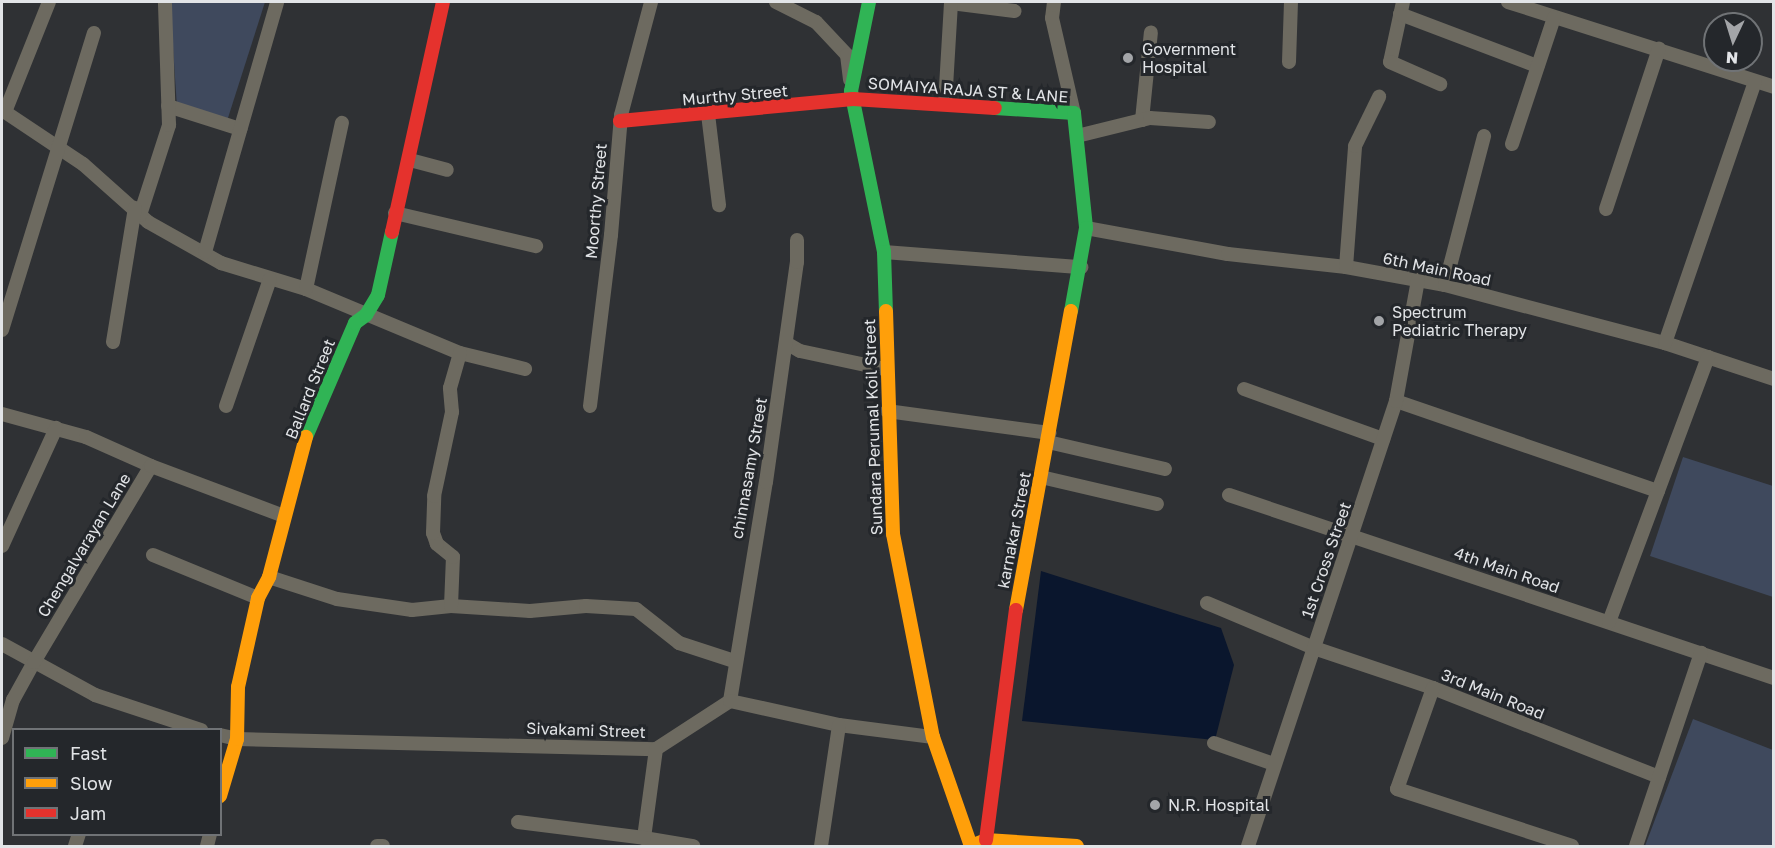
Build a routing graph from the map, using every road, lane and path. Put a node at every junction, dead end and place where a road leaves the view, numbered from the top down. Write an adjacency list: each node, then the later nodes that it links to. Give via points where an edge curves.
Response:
1 (49, 2): 27 (street)
2 (165, 2): 26 (street)
3 (277, 2): 34 (street)
4 (443, 2): 39 (street, Ballard Street)
5 (651, 2): 31 (street, Moorthy Street)
6 (776, 2): 23 (street, via 816,22 847,56)
7 (869, 2): 23 (street, Sundara Perumal Koil Street)
8 (951, 2): 13 (street); 25 (street)
9 (1054, 2): 28 (street, via 1052,18)
10 (1291, 2): 18 (street)
11 (1508, 2): 14 (street)
12 (1401, 8): 19 (street); 21 (street, via 1390,62)
13 (1014, 12)
14 (1554, 18): 17 (street); 19 (street)
15 (1150, 32): 30 (street)
16 (94, 33): 38 (street)
17 (1659, 49): 20 (street); 42 (street)
18 (1289, 62)
19 (1537, 66): 37 (street)
20 (1755, 82): 22 (street); 60 (street)
21 (1440, 84)
22 (1773, 87)
23 (852, 95): 25 (street, SOMAIYA RAJA ST & LANE); 29 (street, Murthy Street); 49 (street, Sundara Perumal Koil Street)
24 (1378, 97): 51 (street, via 1374,114 1355,146)
25 (945, 104): 28 (street, SOMAIYA RAJA ST & LANE)
26 (168, 106): 34 (street); 43 (street, via 169,125)
27 (3, 111): 38 (street)
28 (1074, 112): 35 (street, SOMAIYA RAJA ST & LANE)
29 (708, 114): 31 (street, Murthy Street); 41 (street)
30 (1142, 120): 32 (street); 35 (street)
31 (620, 121): 69 (street, Moorthy Street)
32 (1209, 122)
33 (342, 123): 55 (street)
34 (240, 129): 48 (street)
35 (1077, 136): 45 (street, SOMAIYA RAJA ST & LANE)
36 (1484, 136): 54 (street)
37 (1512, 144)
38 (57, 145): 43 (street); 57 (street)
39 (410, 160): 40 (street); 44 (street, Ballard Street)
40 (447, 170)
41 (719, 205)
42 (1606, 209)
43 (138, 212): 48 (street, via 174,238); 58 (street)
44 (395, 213): 47 (street); 56 (street, Ballard Street, via 378,295)
45 (1086, 228): 50 (street, karnakar Street); 51 (street, 6th Main Road, via 1228,254)
46 (797, 240): 59 (street, chinnasamy Street)
47 (536, 246)
48 (205, 252): 52 (street, via 221,264)
49 (884, 252): 50 (street); 64 (street, Sundara Perumal Koil Street)
50 (1081, 267): 73 (street, karnakar Street)
51 (1346, 267): 53 (street, 6th Main Road)
52 (270, 279): 55 (street); 68 (street)
53 (1418, 280): 54 (street, 6th Main Road); 67 (street, 1st Cross Street)
54 (1445, 285): 60 (street, 6th Main Road)
55 (306, 289): 56 (street)
56 (366, 315): 61 (street); 81 (street, Ballard Street, via 356,323 305,439)
57 (2, 330)
58 (113, 342)
59 (786, 343): 64 (street, via 800,351); 93 (street, chinnasamy Street)
60 (1665, 343): 62 (street, 6th Main Road)
61 (460, 353): 63 (street); 88 (street, via 450,388 452,412 434,496 433,524 437,544 453,557)
62 (1708, 357): 65 (street, 6th Main Road); 78 (street)
63 (525, 369)
64 (885, 369): 70 (street, Sundara Perumal Koil Street)
65 (1773, 379)
66 (1244, 389): 74 (street)
67 (1396, 401): 74 (street, 1st Cross Street); 78 (street)
68 (226, 406)
69 (590, 406)
70 (887, 411): 73 (street); 101 (street, Sundara Perumal Koil Street, via 892,534)
71 (2, 414): 72 (street)
72 (56, 428): 75 (street); 83 (street)
73 (1049, 437): 76 (street); 77 (street, karnakar Street)
74 (1383, 440): 82 (street, 1st Cross Street)
75 (151, 466): 81 (street, Chengalvarayan Lane); 94 (street, Chengalvarayan Lane)
76 (1165, 469)
77 (1041, 477): 80 (street); 111 (street, karnakar Street, via 1014,622)
78 (1658, 492): 89 (street)
79 (1229, 495): 82 (street, 4th Main Road)
80 (1157, 504)
81 (284, 516): 85 (street, Ballard Street)
82 (1353, 535): 89 (street, 4th Main Road); 91 (street, 1st Cross Street)
83 (2, 546)
84 (153, 555): 86 (street)
85 (269, 577): 86 (street, Ballard Street); 88 (street, via 337,599 412,610)
86 (258, 597): 103 (street, Ballard Street, via 238,687)
87 (1207, 603): 91 (street, 3rd Main Road)
88 (451, 606): 93 (street, via 530,611 586,606 636,609 679,644)
89 (1609, 622): 92 (street, 4th Main Road)
90 (2, 644): 94 (street)
91 (1314, 648): 96 (street, 3rd Main Road); 106 (street, 1st Cross Street)
92 (1701, 653): 95 (street, 4th Main Road); 107 (street)
93 (734, 661): 97 (street, chinnasamy Street)
94 (34, 662): 99 (street, via 95,695); 102 (street, Chengalvarayan Lane, via 13,700)
95 (1773, 675)
96 (1433, 688): 107 (street, 3rd Main Road); 119 (street, via 1397,789)
97 (730, 701): 98 (street); 105 (street, Sivakami Street)
98 (839, 725): 101 (street); 115 (street)
99 (198, 728)
100 (222, 735): 103 (street, Sivakami Street)
101 (933, 737): 116 (street, Sundara Perumal Koil Street)
102 (2, 738)
103 (237, 739): 105 (street, Sivakami Street); 108 (street, Ballard Street)
104 (1215, 743): 106 (street)
105 (656, 749): 110 (street)
106 (1274, 764): 118 (street, 1st Cross Street)
107 (1659, 777): 120 (street)
108 (222, 789)
109 (518, 822): 110 (street)
110 (644, 838): 114 (street)
111 (986, 840): 116 (street); 117 (street)
112 (377, 846): 113 (street)
113 (383, 846)
114 (693, 846)
115 (822, 846)
116 (971, 846)
117 (1077, 846)
118 (1248, 846)
119 (1572, 846)
120 (1636, 846)

